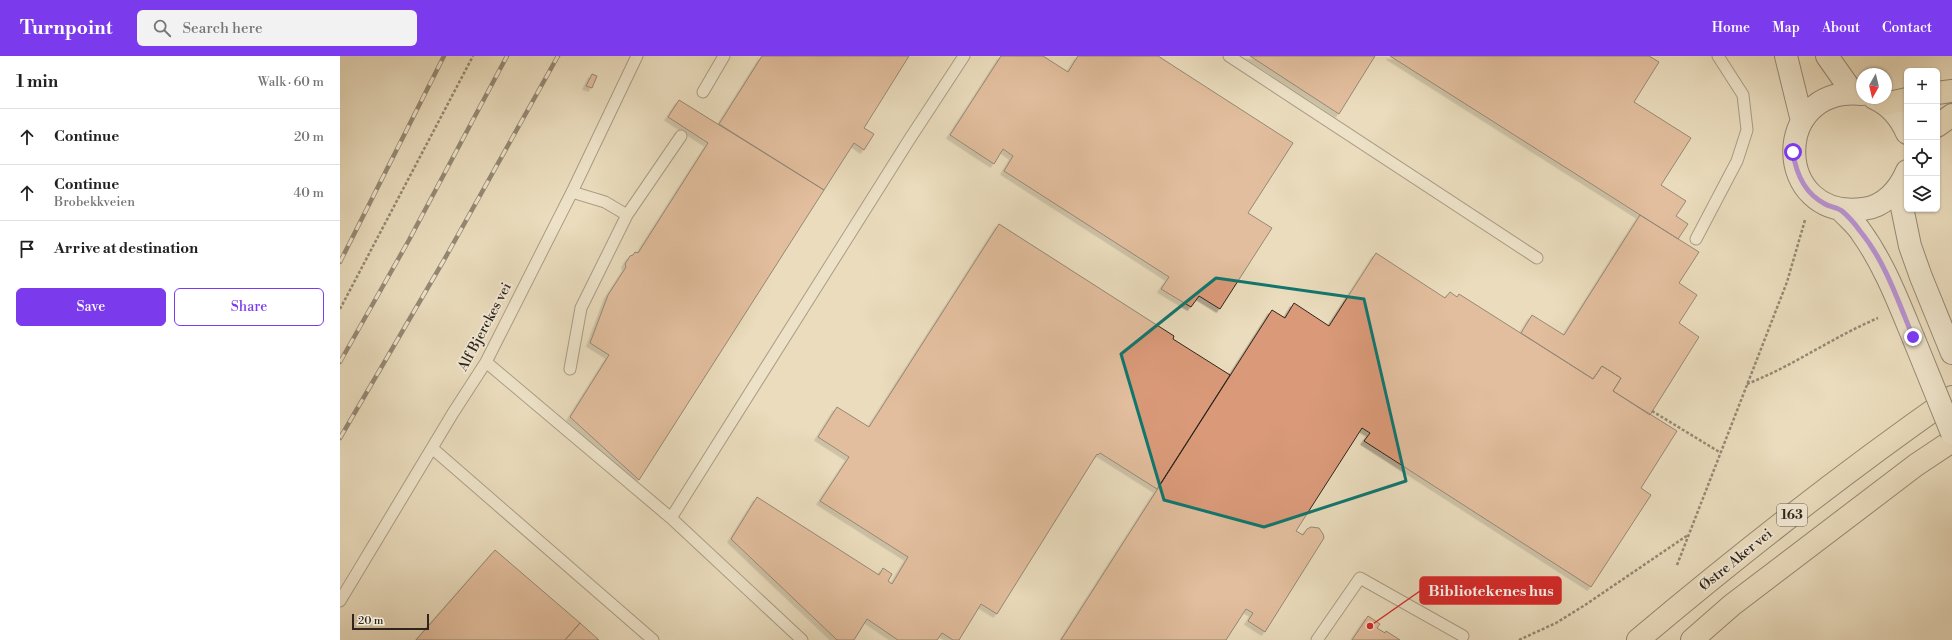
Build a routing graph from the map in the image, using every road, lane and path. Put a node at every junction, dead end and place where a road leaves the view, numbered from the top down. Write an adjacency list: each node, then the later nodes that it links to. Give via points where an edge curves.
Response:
1 (472, 56): 30 (path)
2 (637, 56): 24 (lane, Alf Bjerckes vei)
3 (724, 56): 11 (lane)
4 (964, 56): 42 (lane)
5 (1229, 56): 29 (lane)
6 (1708, 56): 9 (lane)
7 (1786, 56): 19 (street)
8 (1827, 56): 12 (street)
9 (1721, 60): 28 (lane, via 1743,95 1747,130 1737,161)
10 (1952, 91): 13 (highway)
11 (703, 92)
12 (1856, 93)
13 (1940, 93)
14 (1856, 94): 19 (street, via 1829,98 1809,112)
15 (1904, 99): 16 (highway)
16 (1892, 100)
17 (1883, 104): 21 (street, via 1895,112)
18 (1952, 115): 20 (highway)
19 (1802, 121): 25 (street, via 1794,141 1795,168 1802,183 1812,195 1825,204)
20 (1940, 124)
21 (1904, 128)
22 (681, 136): 26 (lane)
23 (1902, 180): 25 (street, via 1889,197 1866,209); 32 (street, via 1910,246)
24 (572, 192): 26 (lane, via 604,202); 33 (lane, Alf Bjerckes vei)
25 (1841, 210): 38 (street, bridge, via 1861,232 1892,286)
26 (626, 215): 34 (lane, via 581,308)
27 (1805, 220): 35 (path, via 1787,282)
28 (1696, 239)
29 (1537, 258)
30 (340, 309)
31 (1882, 316): 35 (path)
32 (1952, 352)
33 (486, 362): 40 (lane, Alf Bjerckes vei); 42 (lane)
34 (570, 369)
35 (1747, 384): 41 (path)
36 (1952, 397): 51 (highway, Østre Aker vei / 163, via 1800,508)
37 (1652, 411): 41 (path)
38 (1952, 433)
39 (1952, 440): 52 (highway, 163, via 1732,605)
40 (432, 448): 45 (lane, Alf Bjerckes vei); 47 (lane)
41 (1721, 453): 43 (path)
42 (671, 518): 48 (lane)
43 (1689, 535): 44 (path); 50 (path, via 1586,605)
44 (1677, 565)
45 (340, 601)
46 (1463, 636): 49 (lane, via 1360,578)
47 (653, 640)
48 (802, 640)
49 (1317, 640)
50 (1519, 640)
51 (1638, 640)
52 (1692, 640)

